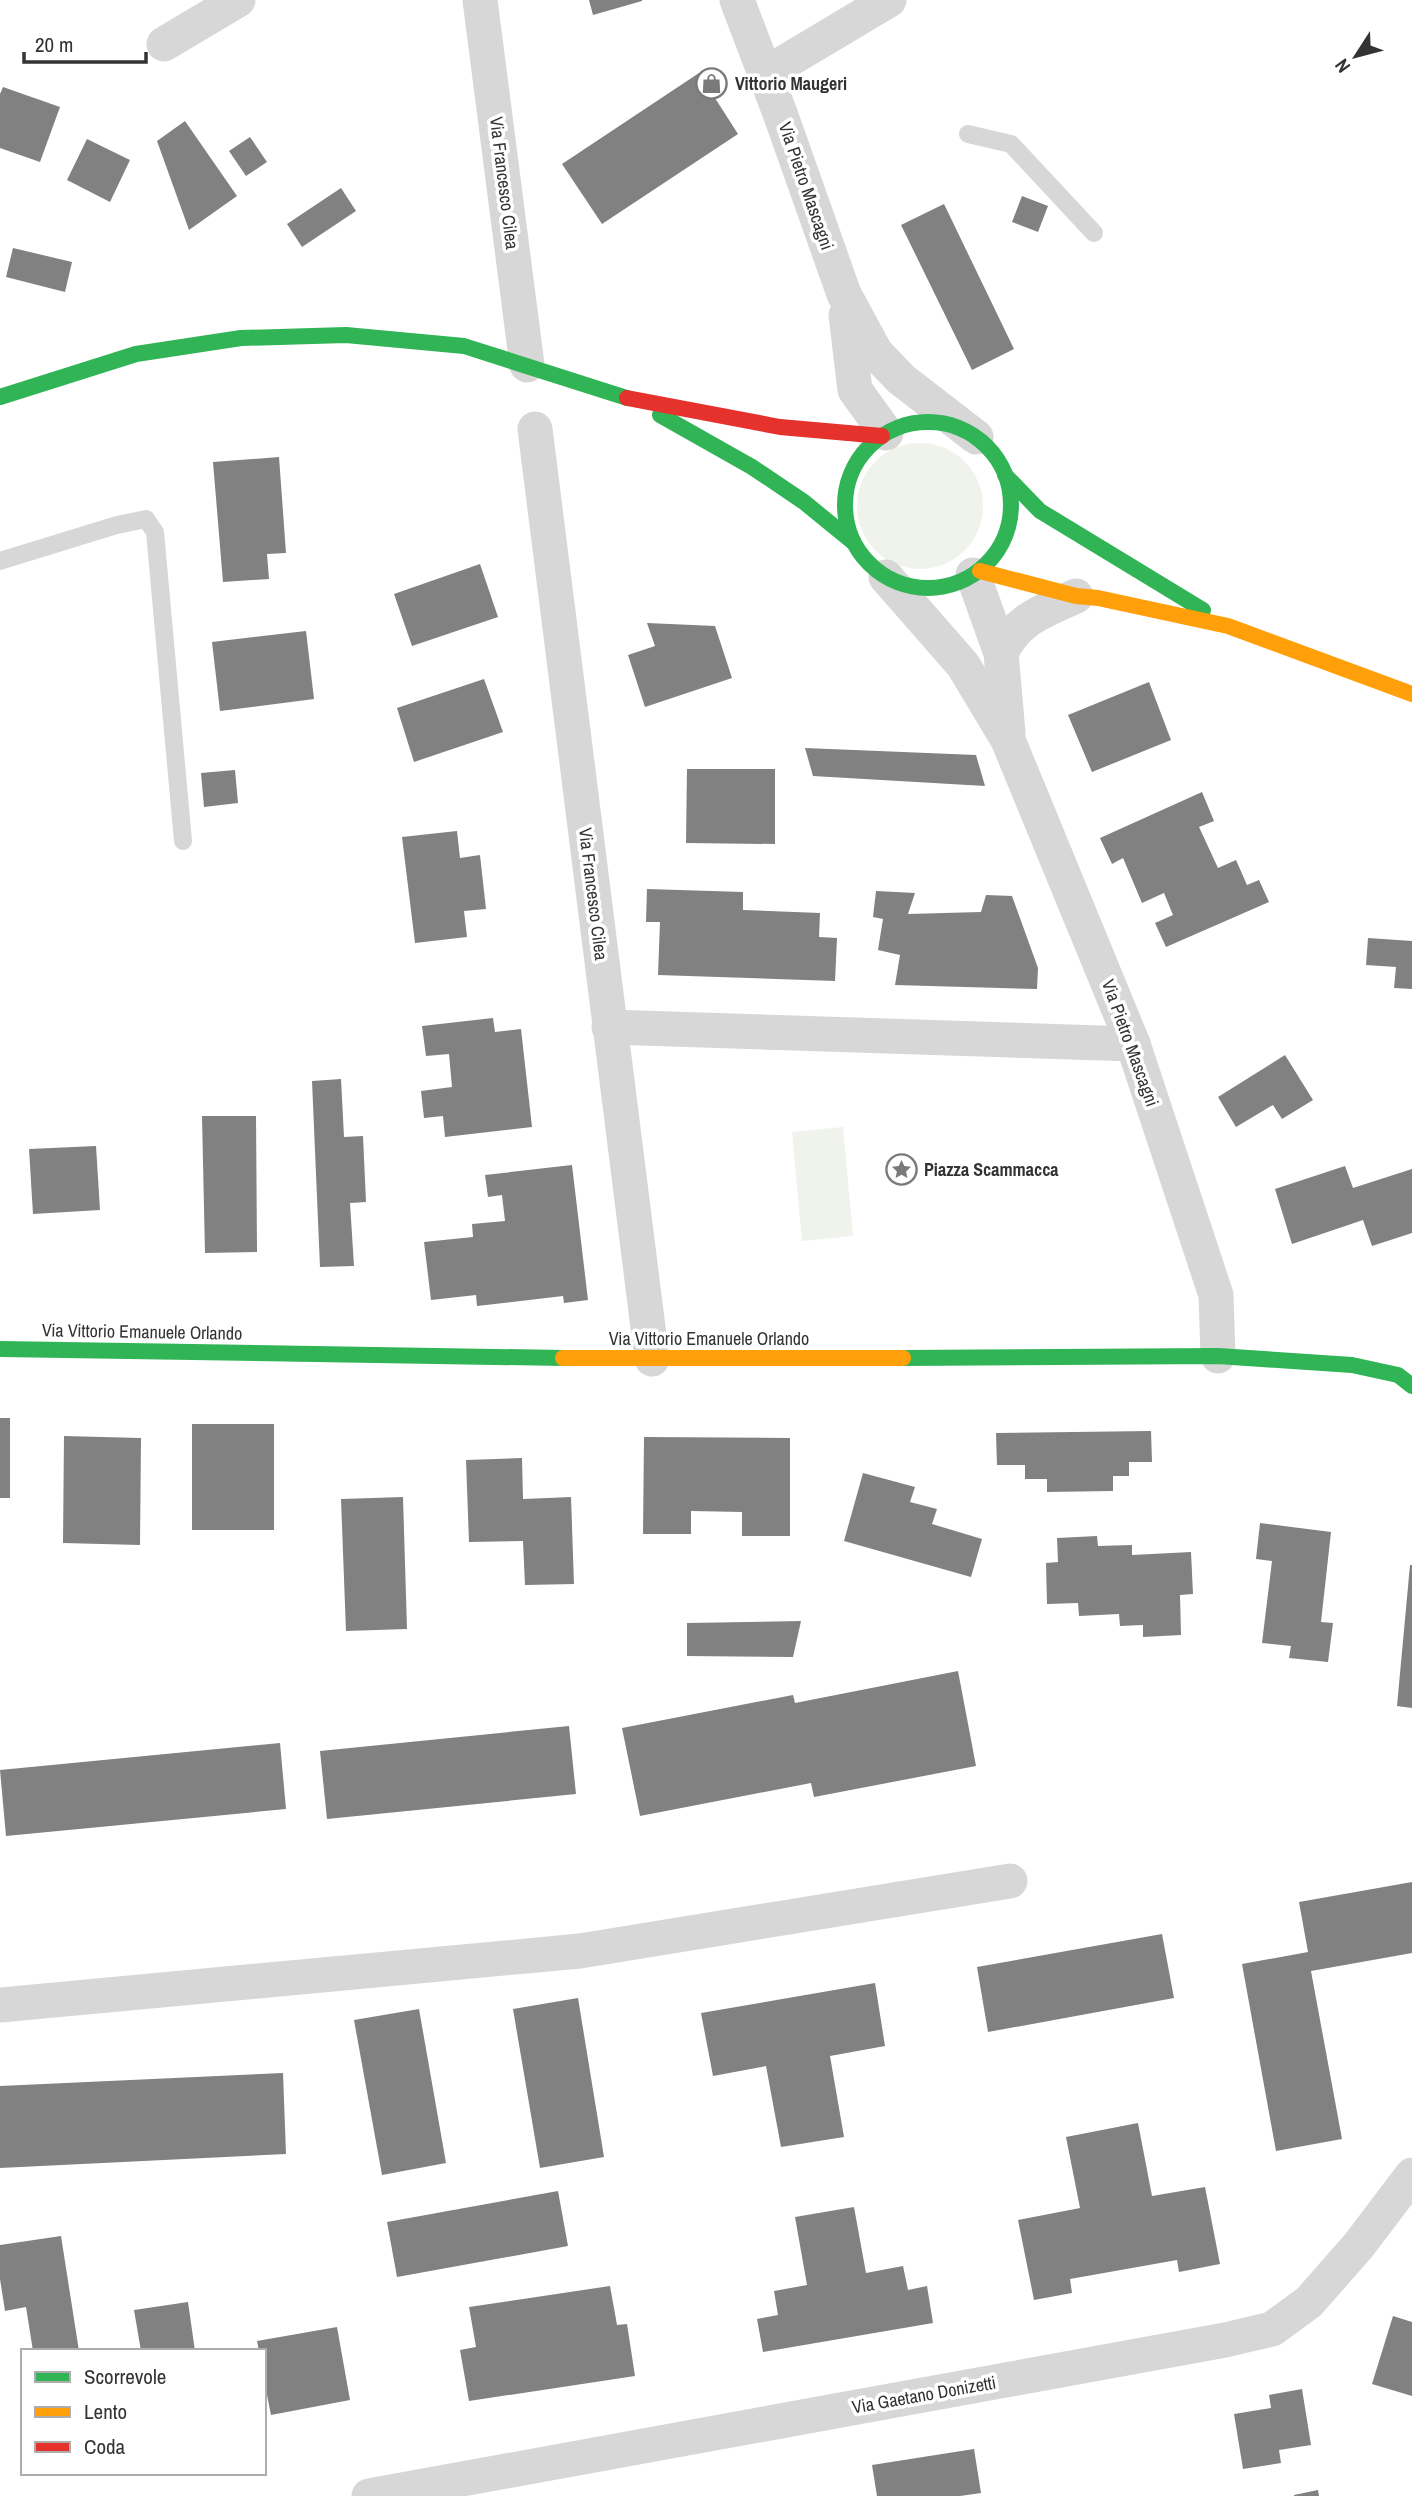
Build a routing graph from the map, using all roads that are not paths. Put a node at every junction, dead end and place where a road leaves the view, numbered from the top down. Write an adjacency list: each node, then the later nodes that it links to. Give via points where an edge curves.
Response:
1 (239, 0): 5 (street)
2 (480, 0): 10 (street, Via Francesco Cilea)
3 (737, 0): 6 (street, Via Pietro Mascagni)
4 (889, 0): 6 (street)
5 (164, 44)
6 (765, 74): 9 (street, Via Pietro Mascagni)
7 (968, 134): 8 (lane, via 1011,144)
8 (1094, 233)
9 (844, 294): 14 (street, via 855,390); 15 (street, via 876,353 901,379)
10 (527, 365): 11 (main road, via 464,346 359,336 241,338 136,354); 12 (main road)
11 (0, 397)
12 (631, 399): 14 (main road, via 780,427); 17 (main road, via 752,467)
13 (535, 429): 27 (street, Via Francesco Cilea)
14 (884, 434): 15 (main road, via 901,426 932,422 963,429); 17 (main road, via 862,453 848,481 845,512)
15 (976, 438): 16 (main road, via 998,460)
16 (1005, 475): 19 (main road, via 1010,522 998,551); 22 (main road, via 1040,511)
17 (853, 542): 20 (main road)
18 (0, 561): 26 (lane, via 146,519 155,532)
19 (977, 573): 20 (main road, via 962,582 931,589); 21 (main road); 23 (street)
20 (886, 577): 25 (street, via 963,665)
21 (1076, 596): 22 (main road); 23 (street, via 1033,616 1009,635)
22 (1228, 626): 24 (main road)
23 (1001, 653): 25 (street)
24 (1412, 694)
25 (1008, 740): 28 (street, Via Pietro Mascagni)
26 (183, 841)
27 (609, 1027): 28 (street); 31 (street, Via Francesco Cilea)
28 (1133, 1044): 30 (street, Via Pietro Mascagni, via 1216,1295)
29 (0, 1349): 31 (main road, Via Vittorio Emanuele Orlando)
30 (1218, 1356): 31 (main road, Via Vittorio Emanuele Orlando); 32 (main road, Via Vittorio Emanuele Orlando, via 1352,1365 1398,1374)
31 (652, 1359)
32 (1412, 1386)
33 (1010, 1881): 34 (street, via 580,1951)
34 (0, 2005)
35 (1412, 2175): 36 (street, Via Gaetano Donizetti, via 1309,2302 1272,2329)
36 (369, 2496)

